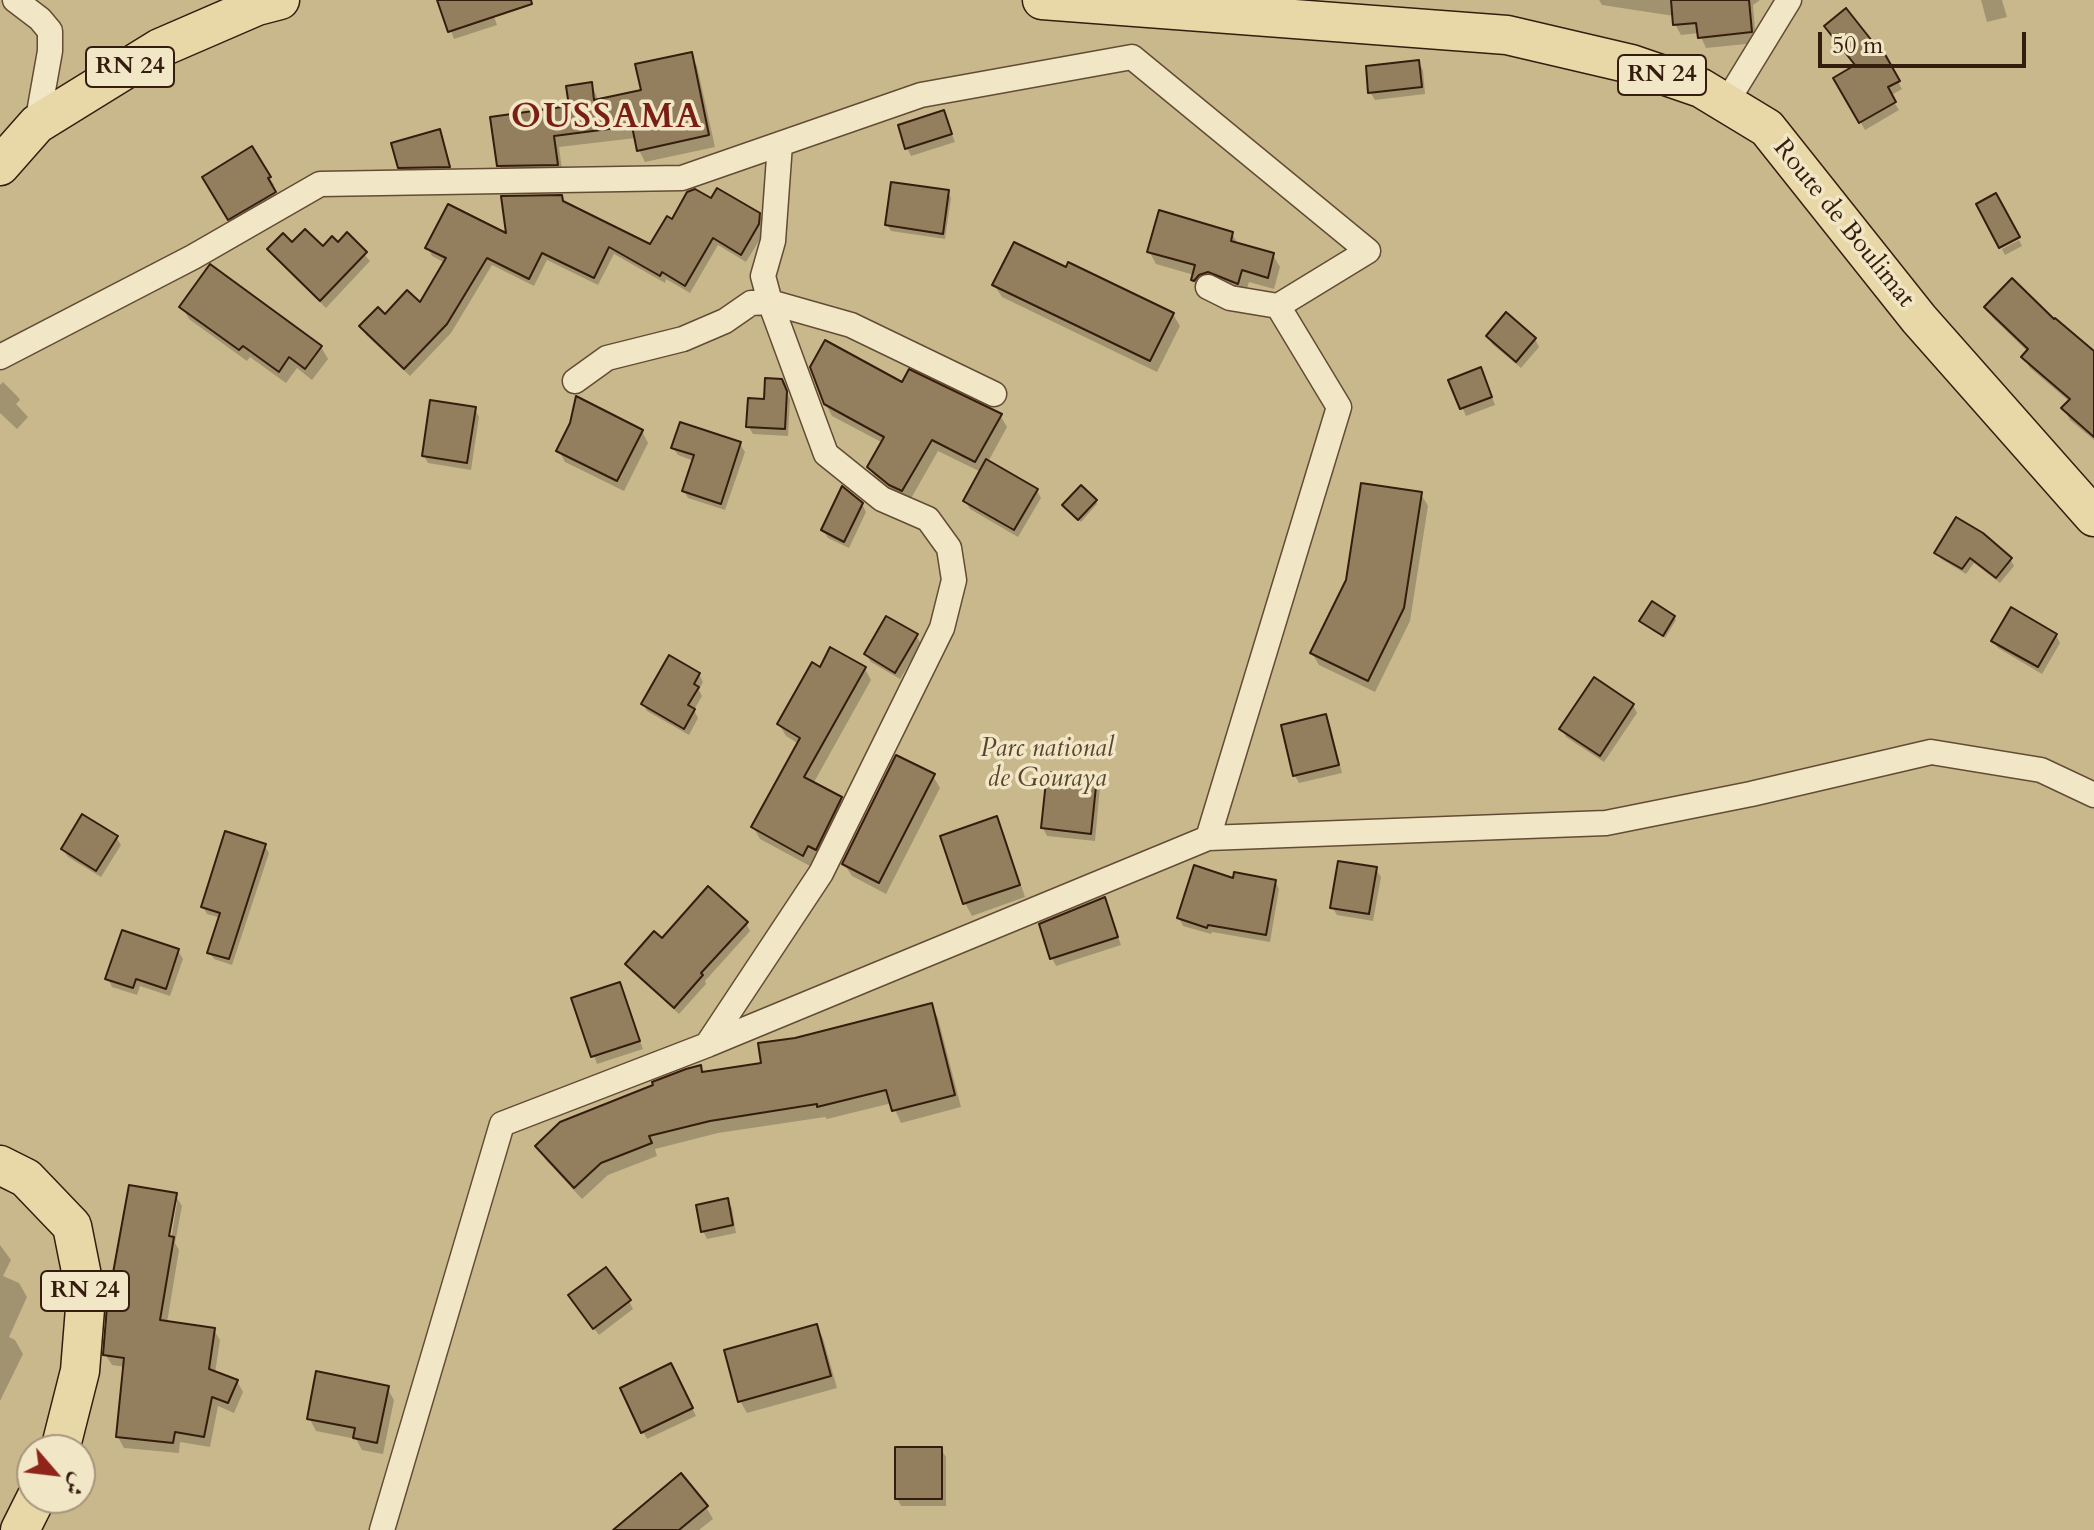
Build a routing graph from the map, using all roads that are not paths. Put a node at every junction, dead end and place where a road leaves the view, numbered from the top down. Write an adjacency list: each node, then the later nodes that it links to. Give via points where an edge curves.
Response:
1 (15, 0): 6 (street, via 50,31)
2 (280, 0): 6 (main road, RN 24, via 160,48)
3 (1042, 0): 5 (main road, Route de Boulimat / RN 24, via 1507,35 1631,64 1701,88)
4 (1789, 0): 5 (street)
5 (1726, 103): 15 (main road, Route de Boulimat / RN 24, via 1767,128 1919,319)
6 (37, 124): 8 (main road, RN 24)
7 (780, 144): 10 (street, via 773,241 763,276); 11 (street, via 921,95 1132,57 1368,251); 12 (street, via 682,178 320,184)
8 (0, 166)
9 (1208, 287): 11 (street, via 1230,298)
10 (770, 302): 13 (street, via 751,303 683,339 607,358); 14 (street, via 851,325); 18 (street, via 826,454 882,499 928,519 949,548 954,580 942,628 821,873)
11 (1278, 306): 17 (street, via 1339,407)
12 (0, 357)
13 (575, 381)
14 (994, 394)
15 (2094, 517)
16 (2094, 795): 17 (street, via 2041,770 1931,752 1606,823)
17 (1208, 838): 18 (street)
18 (707, 1045): 21 (street, via 502,1124)
19 (0, 1165): 20 (main road, RN 24, via 26,1178 72,1226 86,1296 80,1371)
20 (64, 1434)
21 (382, 1530)

